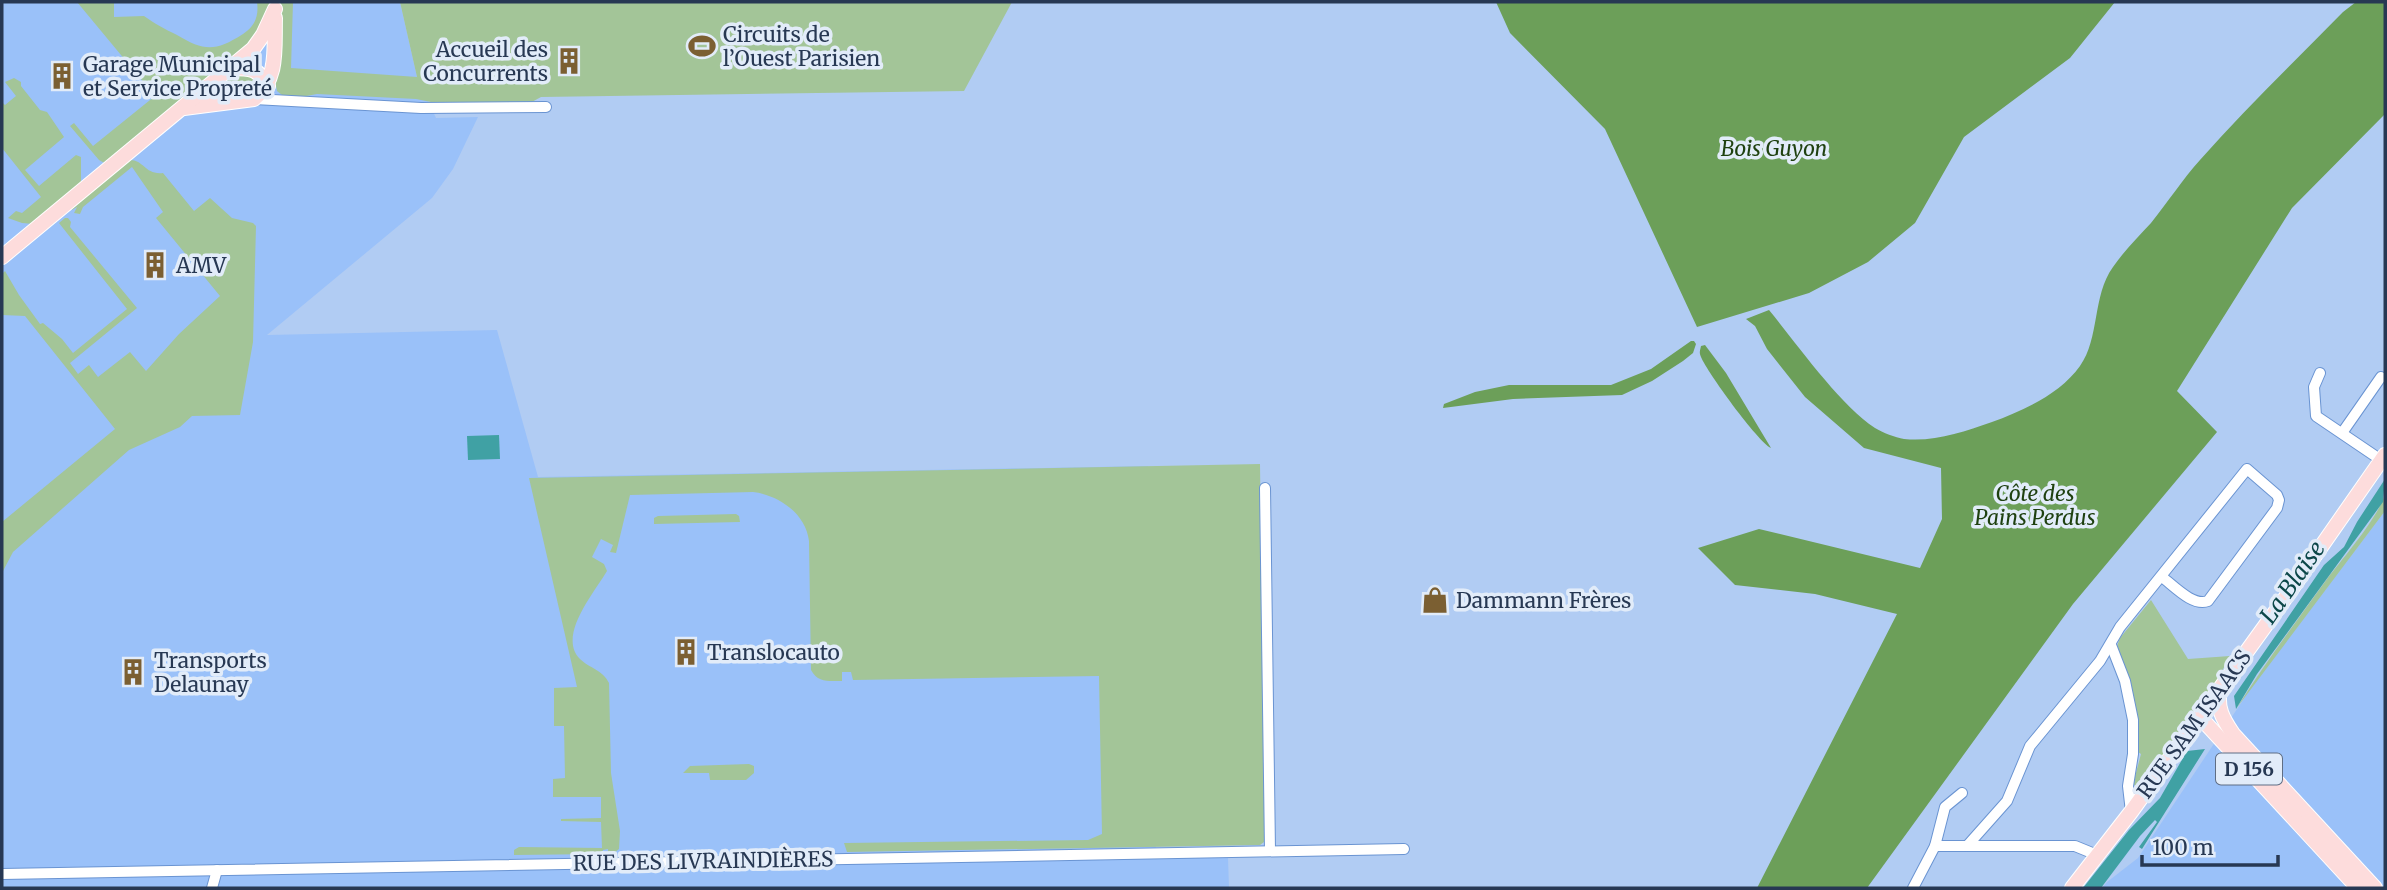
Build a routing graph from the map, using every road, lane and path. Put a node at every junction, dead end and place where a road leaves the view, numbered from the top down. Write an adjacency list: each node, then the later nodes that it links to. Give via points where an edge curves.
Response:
1 (275, 5): 2 (main road, via 263,36); 3 (main road, via 274,62)
2 (232, 68): 3 (main road, via 256,71); 6 (main road)
3 (268, 86): 4 (main road)
4 (254, 99): 5 (street, via 421,108); 6 (main road)
5 (546, 107)
6 (183, 108): 7 (main road)
7 (2, 257)
8 (2320, 373): 10 (street, via 2314,387 2316,416)
9 (2381, 377): 10 (street)
10 (2342, 433): 11 (street)
11 (2383, 458): 15 (main road, RUE SAM ISAACS)
12 (1265, 488): 23 (street)
13 (2162, 578): 13 (street, via 2247,469 2277,495 2277,508 2208,601 2195,601); 14 (street, via 2117,631)
14 (2111, 645): 19 (street, via 2126,681 2133,720 2128,786); 21 (street, via 2030,746 2007,801)
15 (2221, 688): 16 (main road, RUE SAM ISAACS); 17 (main road, D 156, via 2220,712)
16 (2202, 713): 17 (main road, D 156); 19 (main road, RUE SAM ISAACS); 30 (main road, D 156)
17 (2234, 734): 31 (main road, D 156)
18 (1962, 793): 20 (street, via 1945,807)
19 (2131, 811): 24 (main road, RUE SAM ISAACS)
20 (1935, 846): 21 (street); 28 (street)
21 (1967, 846): 24 (street, via 2075,846)
22 (1404, 849): 23 (street, RUE DES LIVRAINDIÈRES)
23 (1270, 851): 25 (street, RUE DES LIVRAINDIÈRES)
24 (2097, 855): 29 (main road, RUE SAM ISAACS)
25 (217, 870): 26 (street, RUE DES LIVRAINDIÈRES); 27 (street)
26 (2, 874)
27 (212, 888)
28 (1913, 888)
29 (2072, 888)
30 (2358, 888)
31 (2375, 888)

